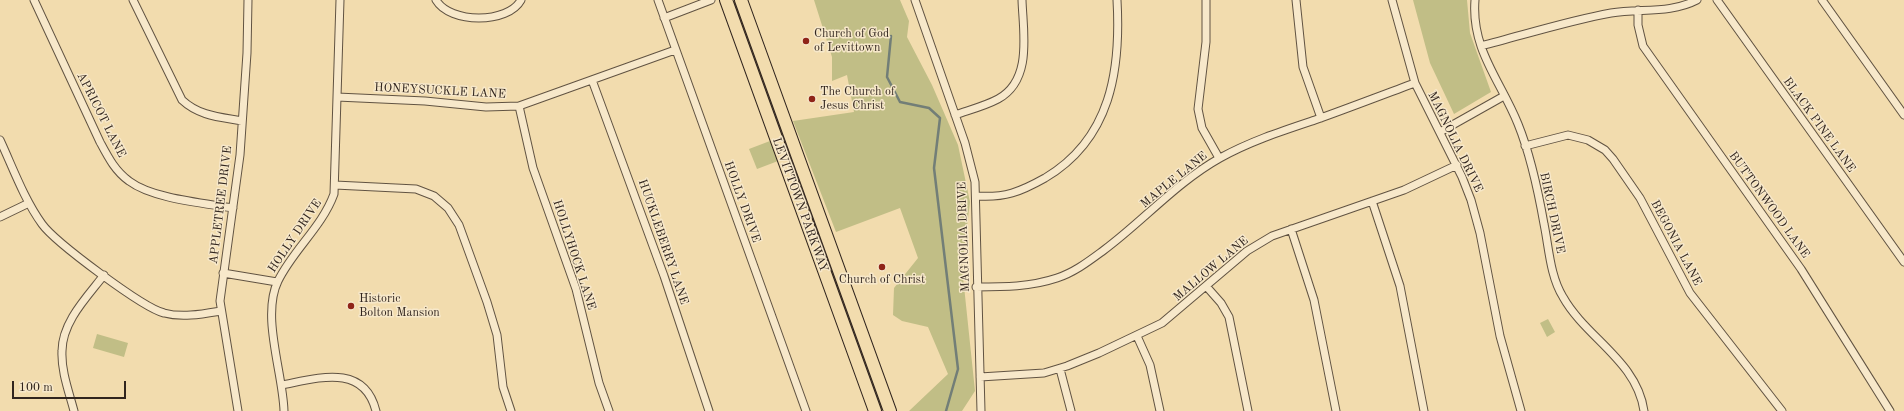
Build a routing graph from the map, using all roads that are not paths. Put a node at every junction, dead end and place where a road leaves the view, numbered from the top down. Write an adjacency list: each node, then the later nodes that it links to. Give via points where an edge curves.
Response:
1 (34, 0): 43 (street, APRICOT LANE, via 100,142 118,171 130,182 150,192)
2 (133, 0): 33 (street, via 182,100 201,113)
3 (248, 0): 33 (street, APPLETREE DRIVE)
4 (340, 0): 28 (street, HOLLY DRIVE)
5 (436, 0): 6 (street, via 460,16 489,17 506,14)
6 (521, 0)
7 (658, 0): 22 (street, HOLLY DRIVE)
8 (711, 0): 22 (street)
9 (726, 0): 65 (main road, LEVITTOWN PARKWAY)
10 (741, 0): 66 (main road, LEVITTOWN PARKWAY)
11 (915, 0): 30 (street, MAGNOLIA DRIVE)
12 (1022, 0): 30 (street, via 1024,56 1017,79 999,98)
13 (1117, 0): 40 (street, via 1114,78 1105,108 1093,133 1065,165 1026,189 1003,196)
14 (1206, 0): 37 (street, via 1206,42 1198,109 1202,128)
15 (1296, 0): 32 (street, via 1303,67)
16 (1392, 0): 26 (street, MAGNOLIA DRIVE)
17 (1475, 0): 23 (street, BIRCH DRIVE, via 1476,24)
18 (1697, 0): 21 (street, via 1671,9)
19 (1717, 0): 46 (street, BLACK PINE LANE)
20 (1822, 0): 31 (street)
21 (1638, 10): 23 (street, via 1593,16); 76 (street, BUTTONWOOD LANE, via 1643,46 1802,269)
22 (664, 18): 24 (street, HOLLY DRIVE)
23 (1481, 46): 27 (street, BIRCH DRIVE, via 1487,64)
24 (675, 50): 25 (street, HONEYSUCKLE LANE); 64 (street, HOLLY DRIVE)
25 (592, 80): 29 (street, HONEYSUCKLE LANE); 63 (street, HUCKLEBERRY LANE, via 664,276)
26 (1415, 83): 32 (street, MAPLE LANE); 34 (street, MAGNOLIA DRIVE)
27 (1504, 96): 34 (street); 36 (street, BIRCH DRIVE)
28 (337, 97): 29 (street, HONEYSUCKLE LANE, via 486,107); 39 (street, HOLLY DRIVE)
29 (519, 106): 62 (street, HOLLYHOCK LANE, via 533,168 576,289 599,383)
30 (955, 115): 40 (street, MAGNOLIA DRIVE, via 971,165)
31 (1904, 115)
32 (1321, 118): 37 (street, MAPLE LANE, via 1258,138)
33 (242, 121): 43 (street, APPLETREE DRIVE)
34 (1440, 132): 38 (street, MAGNOLIA DRIVE)
35 (0, 140): 42 (street)
36 (1526, 146): 74 (street, BIRCH DRIVE, via 1560,292 1580,321 1630,374 1640,393); 75 (street, BEGONIA LANE, via 1568,135 1588,140 1605,150 1640,198 1690,292)
37 (1219, 158): 51 (street, MAPLE LANE, via 1086,264 1071,272 1058,278 1023,286)
38 (1457, 165): 41 (street, MALLOW LANE, via 1404,190); 73 (street, MAGNOLIA DRIVE, via 1471,200 1480,233 1500,336)
39 (335, 185): 49 (street, HOLLY DRIVE, via 325,213); 61 (street, via 416,189 434,196 448,208 461,230 491,315 497,335 503,387)
40 (976, 196): 51 (street, MAGNOLIA DRIVE)
41 (1372, 201): 45 (street, MALLOW LANE); 72 (street, via 1400,286)
42 (29, 203): 44 (street); 48 (street, via 43,226 54,237)
43 (233, 208): 47 (street, APPLETREE DRIVE)
44 (0, 217)
45 (1291, 229): 50 (street, MALLOW LANE, via 1272,236 1247,251); 71 (street, via 1314,300)
46 (1904, 262)
47 (223, 273): 49 (street); 52 (street, APPLETREE DRIVE)
48 (104, 275): 52 (street, via 139,301 162,313 186,315); 57 (street, via 70,322 62,342 64,370)
49 (277, 282): 56 (street, HOLLY DRIVE, via 271,310 272,331)
50 (1206, 286): 53 (street, MALLOW LANE, via 1173,316); 70 (street, via 1229,317)
51 (976, 287): 55 (street, MAGNOLIA DRIVE)
52 (221, 311): 58 (street, APPLETREE DRIVE)
53 (1137, 336): 54 (street, MALLOW LANE); 69 (street, via 1150,365)
54 (1060, 369): 55 (street, MALLOW LANE, via 1026,375); 68 (street)
55 (980, 377): 67 (street, MAGNOLIA DRIVE)
56 (282, 385): 59 (street, HOLLY DRIVE); 60 (street, via 332,376 348,378 367,392 374,402)
57 (74, 411)
58 (238, 411)
59 (284, 411)
60 (376, 411)
61 (512, 411)
62 (609, 411)
63 (709, 411)
64 (806, 411)
65 (875, 411)
66 (890, 411)
67 (981, 411)
68 (1072, 411)
69 (1160, 411)
70 (1248, 411)
71 (1336, 411)
72 (1424, 411)
73 (1521, 411)
74 (1644, 411)
75 (1782, 411)
76 (1890, 411)

